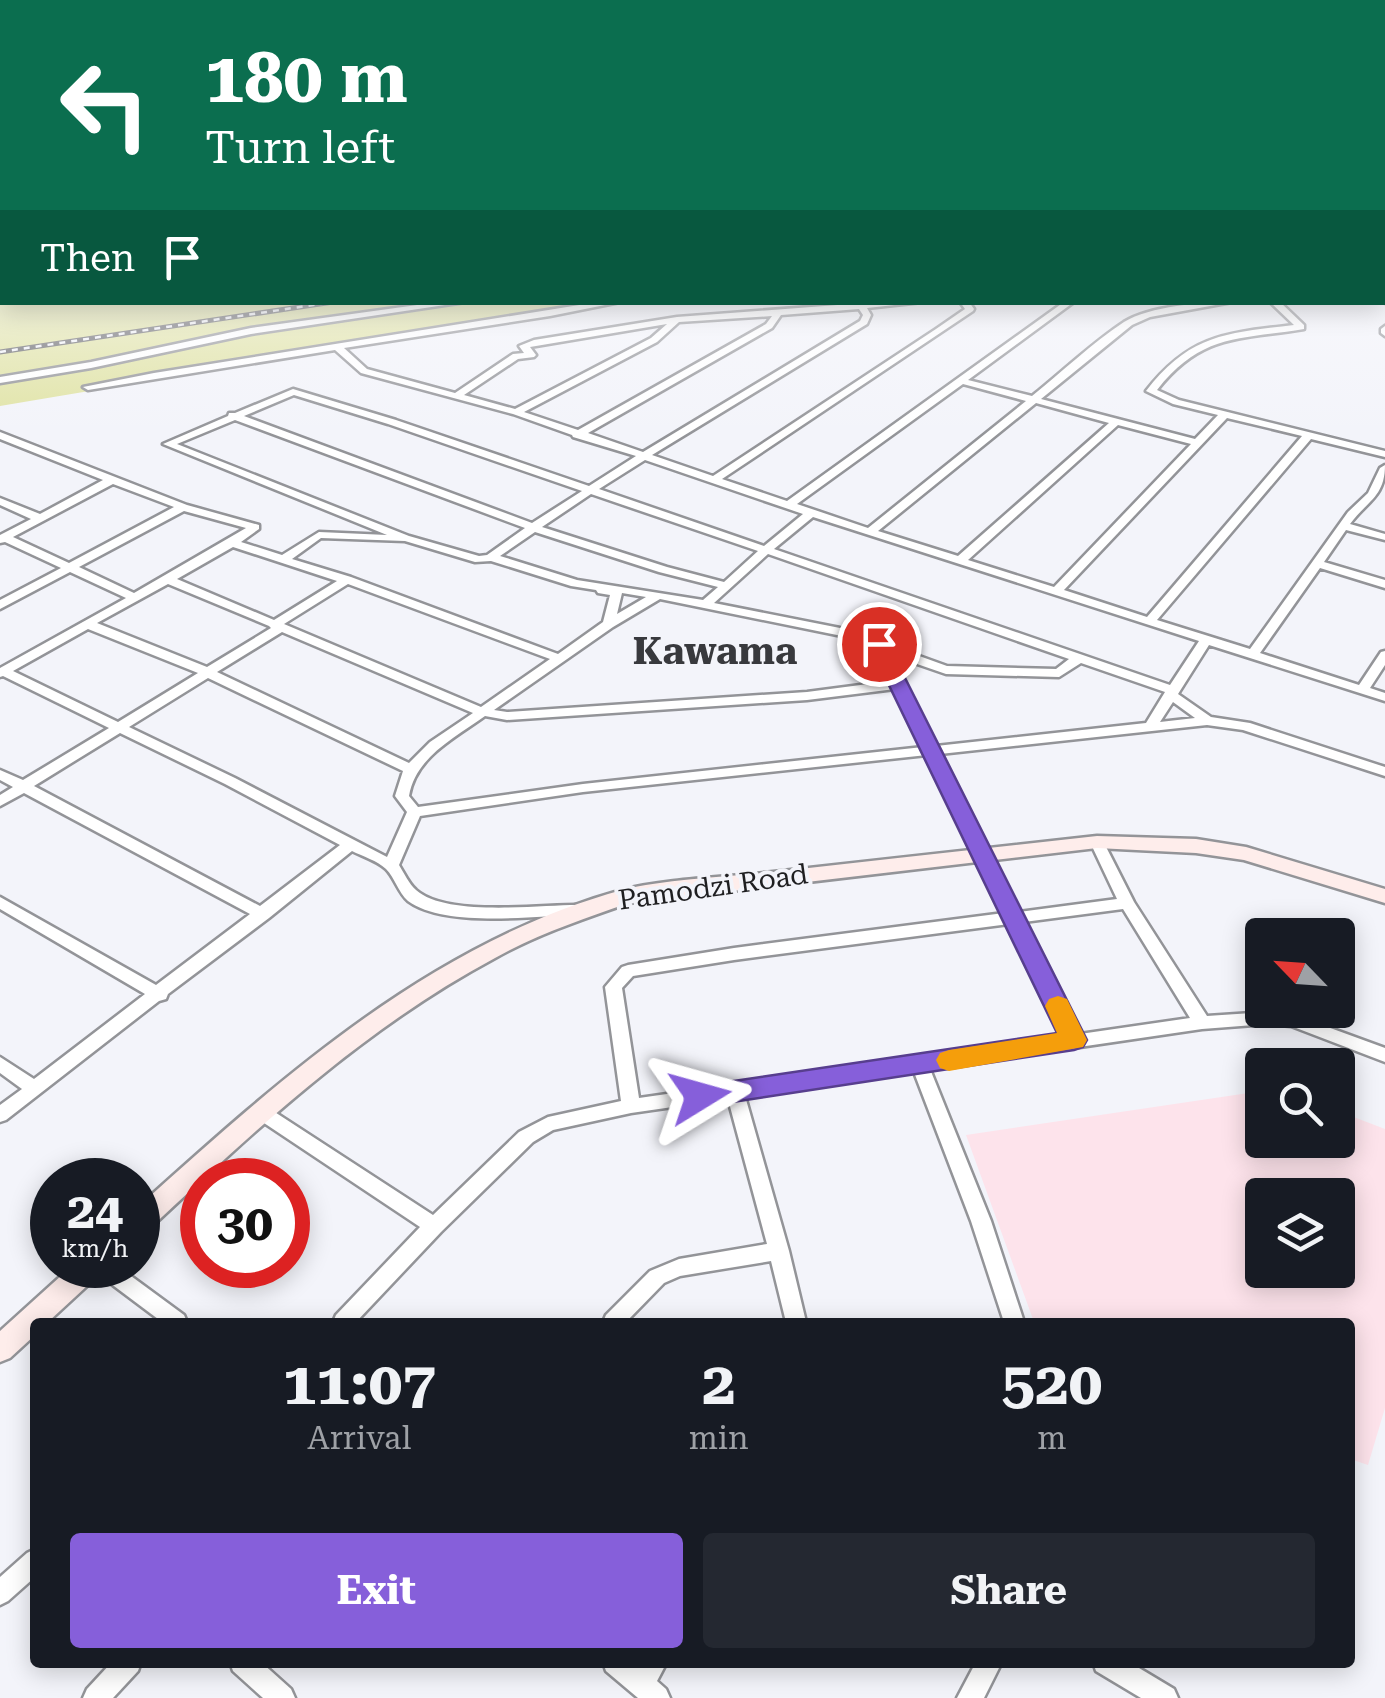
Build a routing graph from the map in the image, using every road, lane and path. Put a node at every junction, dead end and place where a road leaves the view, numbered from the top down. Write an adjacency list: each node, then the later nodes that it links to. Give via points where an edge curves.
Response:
1 (439, 305): 12 (street, via 251,331)
2 (598, 305): 11 (street)
3 (884, 305): 8 (street)
4 (967, 305): 29 (street, via 970,309 939,331)
5 (1066, 305): 13 (street)
6 (1208, 305): 16 (street, via 1129,323)
7 (1277, 305): 18 (street, via 1301,326 1208,340 1151,391)
8 (862, 307): 9 (street); 26 (street, via 864,322)
9 (778, 313): 10 (street); 23 (street, via 769,326)
10 (677, 320): 15 (street, via 525,346 532,355 516,356); 17 (street, via 654,340)
11 (338, 348): 14 (street); 15 (street, via 364,371)
12 (0, 380)
13 (962, 381): 16 (street); 32 (street)
14 (88, 387)
15 (458, 395): 17 (street)
16 (1032, 400): 20 (street); 38 (street)
17 (516, 412): 23 (street)
18 (1226, 413): 21 (street); 24 (street)
19 (232, 415): 30 (street, via 293,392); 36 (street); 40 (street, via 168,445)
20 (1115, 422): 24 (street); 46 (street)
21 (1310, 434): 25 (street); 59 (street)
22 (0, 435): 28 (street)
23 (578, 435): 26 (street)
24 (1198, 443): 54 (street)
25 (1385, 454)
26 (645, 458): 29 (street); 30 (street)
27 (1385, 468): 37 (street, via 1373,494)
28 (112, 480): 33 (street); 35 (street)
29 (714, 480): 32 (street)
30 (590, 491): 36 (street); 43 (street)
31 (0, 502): 35 (street)
32 (788, 505): 34 (street)
33 (183, 506): 42 (street, via 256,527); 48 (street)
34 (811, 513): 38 (street); 43 (street)
35 (41, 519): 41 (street)
36 (534, 526): 44 (street); 53 (street)
37 (1344, 526): 39 (street); 47 (street)
38 (870, 532): 46 (street)
39 (1385, 537)
40 (405, 538): 44 (street, via 467,558); 45 (street, via 319,535)
41 (2, 539): 48 (street)
42 (232, 543): 45 (street); 49 (street)
43 (766, 550): 53 (street); 68 (street)
44 (491, 557): 51 (street)
45 (284, 559): 50 (street)
46 (960, 561): 54 (street)
47 (1319, 564): 52 (street); 66 (street)
48 (69, 569): 56 (street); 58 (street)
49 (167, 579): 56 (street); 62 (street)
50 (348, 580): 62 (street); 69 (street)
51 (575, 583): 55 (street); 61 (street, via 616,593)
52 (1385, 584)
53 (726, 586): 57 (street)
54 (1057, 590): 59 (street)
55 (658, 595): 57 (street); 61 (street)
56 (134, 598): 60 (street)
57 (705, 604): 64 (street)
58 (0, 606)
59 (1150, 621): 63 (street)
60 (88, 624): 71 (street); 72 (street)
61 (609, 624): 69 (street)
62 (277, 626): 72 (street); 77 (street)
63 (1205, 641): 66 (street); 75 (street)
64 (879, 644): 65 (street); 70 (street)
65 (909, 655): 68 (street, via 946,670 1010,674 1059,673); 70 (street)
66 (1252, 655): 74 (street)
67 (1385, 655): 74 (street)
68 (1080, 657): 75 (street)
69 (561, 660): 77 (street)
70 (889, 661): 73 (street)
71 (2, 672): 80 (street)
72 (207, 672): 80 (street); 82 (street)
73 (900, 684): 77 (street, via 529,716); 81 (street)
74 (1362, 689): 76 (street)
75 (1171, 692): 78 (street); 79 (street)
76 (1385, 697)
77 (484, 712): 82 (street)
78 (1207, 722): 79 (street); 83 (street, via 1245,726)
79 (1151, 726): 81 (street)
80 (118, 728): 85 (street); 89 (street)
81 (931, 750): 87 (street); 90 (street)
82 (410, 769): 87 (street, via 402,796)
83 (1385, 772)
84 (0, 774): 85 (street)
85 (24, 786): 86 (street); 96 (street)
86 (0, 801)
87 (414, 812): 91 (street)
88 (1097, 842): 90 (street, Pamodzi Road); 92 (street, Pamodzi Road, via 1246,854); 94 (street)
89 (349, 844): 91 (street); 96 (street)
90 (982, 855): 95 (street, Pamodzi Road, via 694,886); 97 (street)
91 (391, 865): 95 (street, via 412,896 430,907)
92 (1384, 894)
93 (0, 902): 98 (street)
94 (1127, 902): 97 (street); 99 (street)
95 (577, 910): 107 (street, Pamodzi Road, via 456,966 322,1060)
96 (263, 914): 98 (street)
97 (1015, 916): 100 (street); 106 (street, via 628,971 613,986)
98 (160, 995): 104 (street)
99 (1202, 1023): 100 (street); 101 (street, via 1292,1020)
100 (1074, 1040): 103 (street)
101 (1385, 1056)
102 (0, 1064): 104 (street)
103 (920, 1065): 105 (street); 119 (street)
104 (34, 1088): 108 (street)
105 (735, 1092): 106 (street); 111 (street)
106 (631, 1106): 110 (street, via 538,1129)
107 (261, 1112): 109 (street, Pamodzi Road); 110 (street)
108 (0, 1115)
109 (160, 1203)
110 (434, 1226): 116 (street)
111 (779, 1252): 117 (street, via 679,1268 658,1277); 118 (street)
112 (67, 1288): 114 (street)
113 (132, 1288): 115 (street)
114 (34, 1318)
115 (173, 1318)
116 (346, 1318)
117 (617, 1318)
118 (795, 1318)
119 (1013, 1318)
120 (30, 1322): 121 (street)
121 (0, 1349)
122 (30, 1566): 123 (street)
123 (0, 1593)
124 (124, 1668): 130 (street)
125 (249, 1668): 131 (street)
126 (626, 1668): 129 (street)
127 (987, 1668): 132 (street)
128 (1114, 1668): 133 (street)
129 (651, 1681)
130 (96, 1698)
131 (282, 1698)
132 (970, 1698)
133 (1165, 1698)

